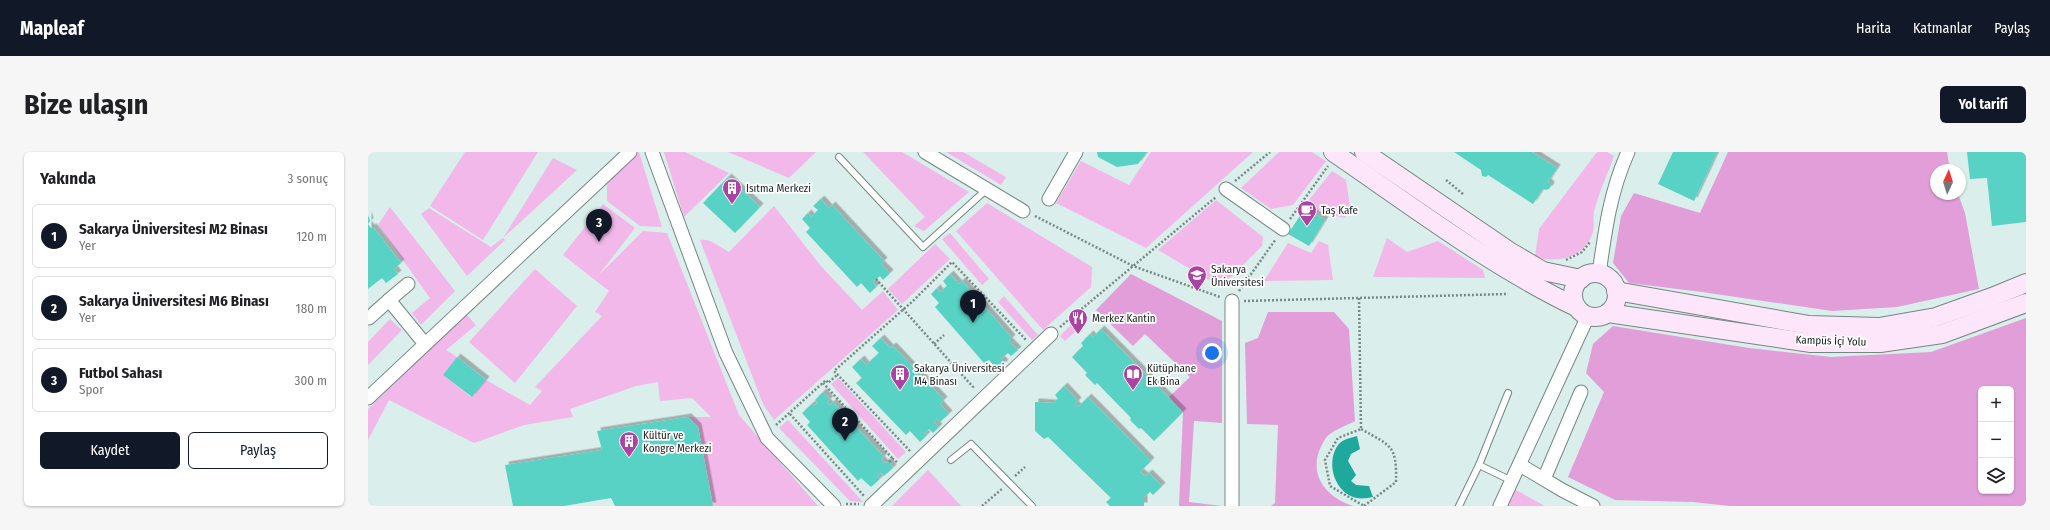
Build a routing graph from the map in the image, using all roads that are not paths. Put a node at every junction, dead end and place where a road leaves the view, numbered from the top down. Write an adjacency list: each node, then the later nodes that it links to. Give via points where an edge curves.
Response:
1 (630, 152): 26 (street)
2 (652, 152): 35 (street, via 726,353 767,438)
3 (925, 152): 9 (street)
4 (1076, 152): 11 (street)
5 (1364, 152): 15 (street, via 1509,251 1543,271)
6 (1628, 152): 14 (street, via 1619,171 1608,210)
7 (1335, 153): 22 (street, via 1498,265)
8 (839, 157): 9 (lane, via 923,247)
9 (987, 189): 12 (street)
10 (1226, 189): 13 (street)
11 (1049, 199)
12 (1023, 211)
13 (1283, 229)
14 (1599, 274): 15 (street); 18 (street, via 1610,280)
15 (1581, 279): 22 (street, via 1574,288 1574,301)
16 (2026, 282): 18 (street, Kampüs İçi Yolu, via 1936,317 1879,327 1809,325)
17 (408, 284): 19 (street)
18 (1616, 291): 23 (street, via 1615,303)
19 (389, 300): 24 (street); 26 (street)
20 (1232, 301): 38 (street)
21 (2026, 303): 23 (street, Kampüs İçi Yolu, via 1942,334 1880,343 1811,343)
22 (1582, 311): 23 (street, via 1595,317); 31 (street)
23 (1608, 313)
24 (369, 318)
25 (1051, 334): 36 (street)
26 (425, 344): 29 (street)
27 (1581, 392): 33 (street)
28 (1508, 393): 32 (lane)
29 (369, 394)
30 (951, 460): 37 (lane, via 971,444)
31 (1520, 464): 33 (street); 34 (street)
32 (1479, 465): 34 (lane); 39 (lane)
33 (1544, 479): 41 (street)
34 (1512, 481): 40 (street)
35 (839, 503)
36 (867, 505)
37 (1032, 506)
38 (1232, 506)
39 (1459, 506)
40 (1500, 506)
41 (1594, 506)

